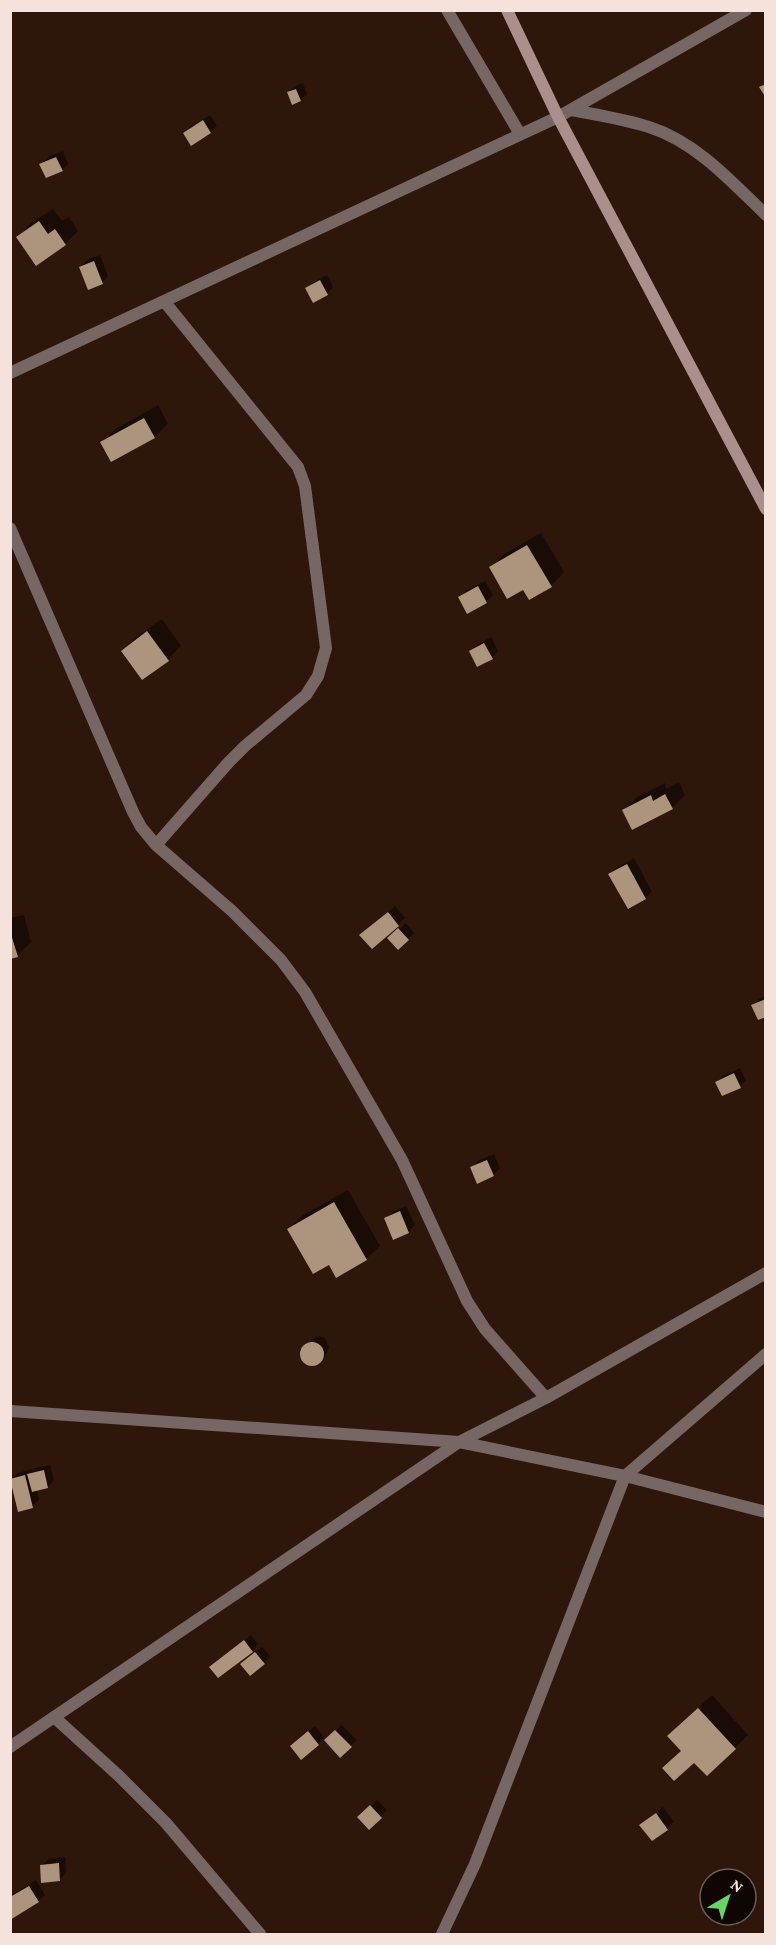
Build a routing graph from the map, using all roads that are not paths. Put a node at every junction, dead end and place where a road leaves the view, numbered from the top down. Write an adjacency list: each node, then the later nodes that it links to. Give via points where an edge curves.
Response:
1 (447, 10): 6 (street)
2 (507, 10): 5 (street)
3 (746, 10): 4 (street)
4 (572, 110): 5 (street); 7 (street, via 650,127 681,142 719,169)
5 (558, 117): 6 (street); 10 (street)
6 (520, 134): 8 (street)
7 (765, 215)
8 (164, 301): 9 (street); 12 (street, via 298,467 305,486 326,648 318,676 306,695 245,746)
9 (10, 373)
10 (765, 509)
11 (10, 528): 12 (street, via 133,812)
12 (156, 844): 15 (street, via 232,911 281,960 305,992 402,1160 467,1301 485,1329)
13 (765, 1273): 15 (street)
14 (765, 1354): 18 (street)
15 (546, 1398): 17 (street)
16 (10, 1411): 17 (street)
17 (459, 1442): 18 (street); 20 (street)
18 (625, 1476): 19 (street); 23 (street, via 475,1864)
19 (765, 1512)
20 (54, 1717): 21 (street); 22 (street, via 166,1823)
21 (10, 1747)
22 (260, 1935)
23 (442, 1935)

